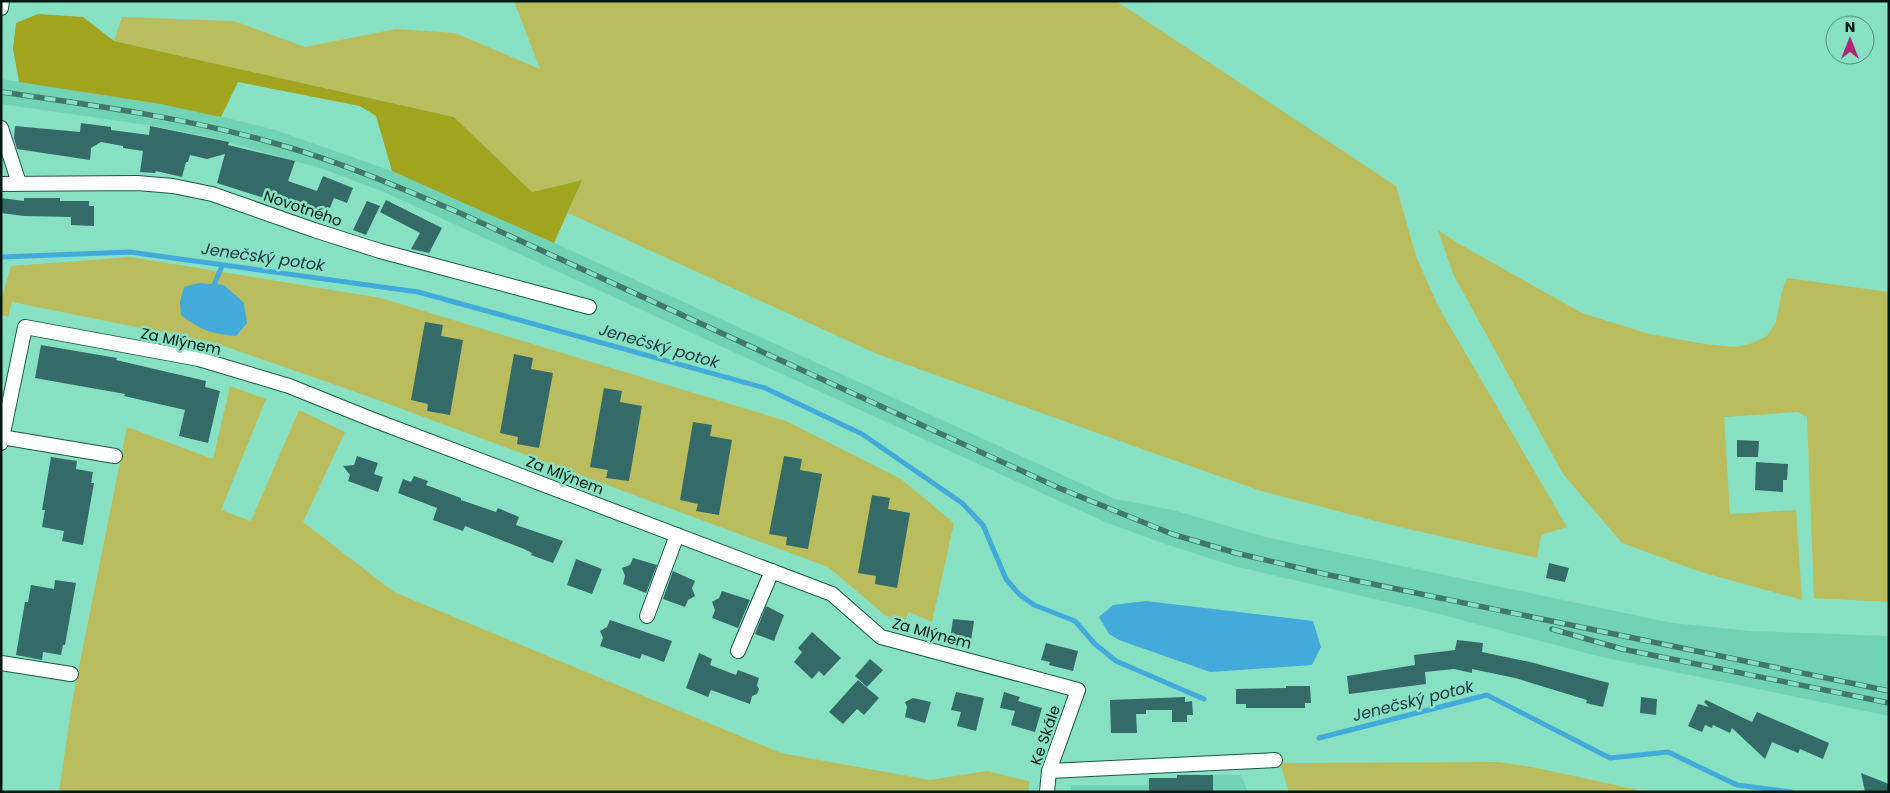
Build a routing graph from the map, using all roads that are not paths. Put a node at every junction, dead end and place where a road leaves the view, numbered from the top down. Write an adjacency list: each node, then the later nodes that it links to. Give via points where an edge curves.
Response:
1 (2, 1): 2 (street)
2 (1, 8)
3 (1, 128): 4 (street)
4 (19, 183): 5 (street, Novotného); 6 (street, Novotného, via 137,183 212,194 380,251)
5 (1, 184)
6 (589, 307)
7 (2, 439): 8 (street); 9 (street, Za Mlýnem, via 25,327 199,359 289,386)
8 (115, 456)
9 (677, 535): 10 (street, Za Mlýnem); 11 (street)
10 (772, 571): 12 (street); 15 (street, Za Mlýnem, via 832,594 881,637)
11 (647, 616)
12 (738, 651)
13 (1, 663): 14 (street)
14 (71, 674)
15 (1078, 690): 17 (street, Ke Skále)
16 (1275, 760): 17 (street)
17 (1049, 771): 18 (street, Ke Skále)
18 (1047, 792)

